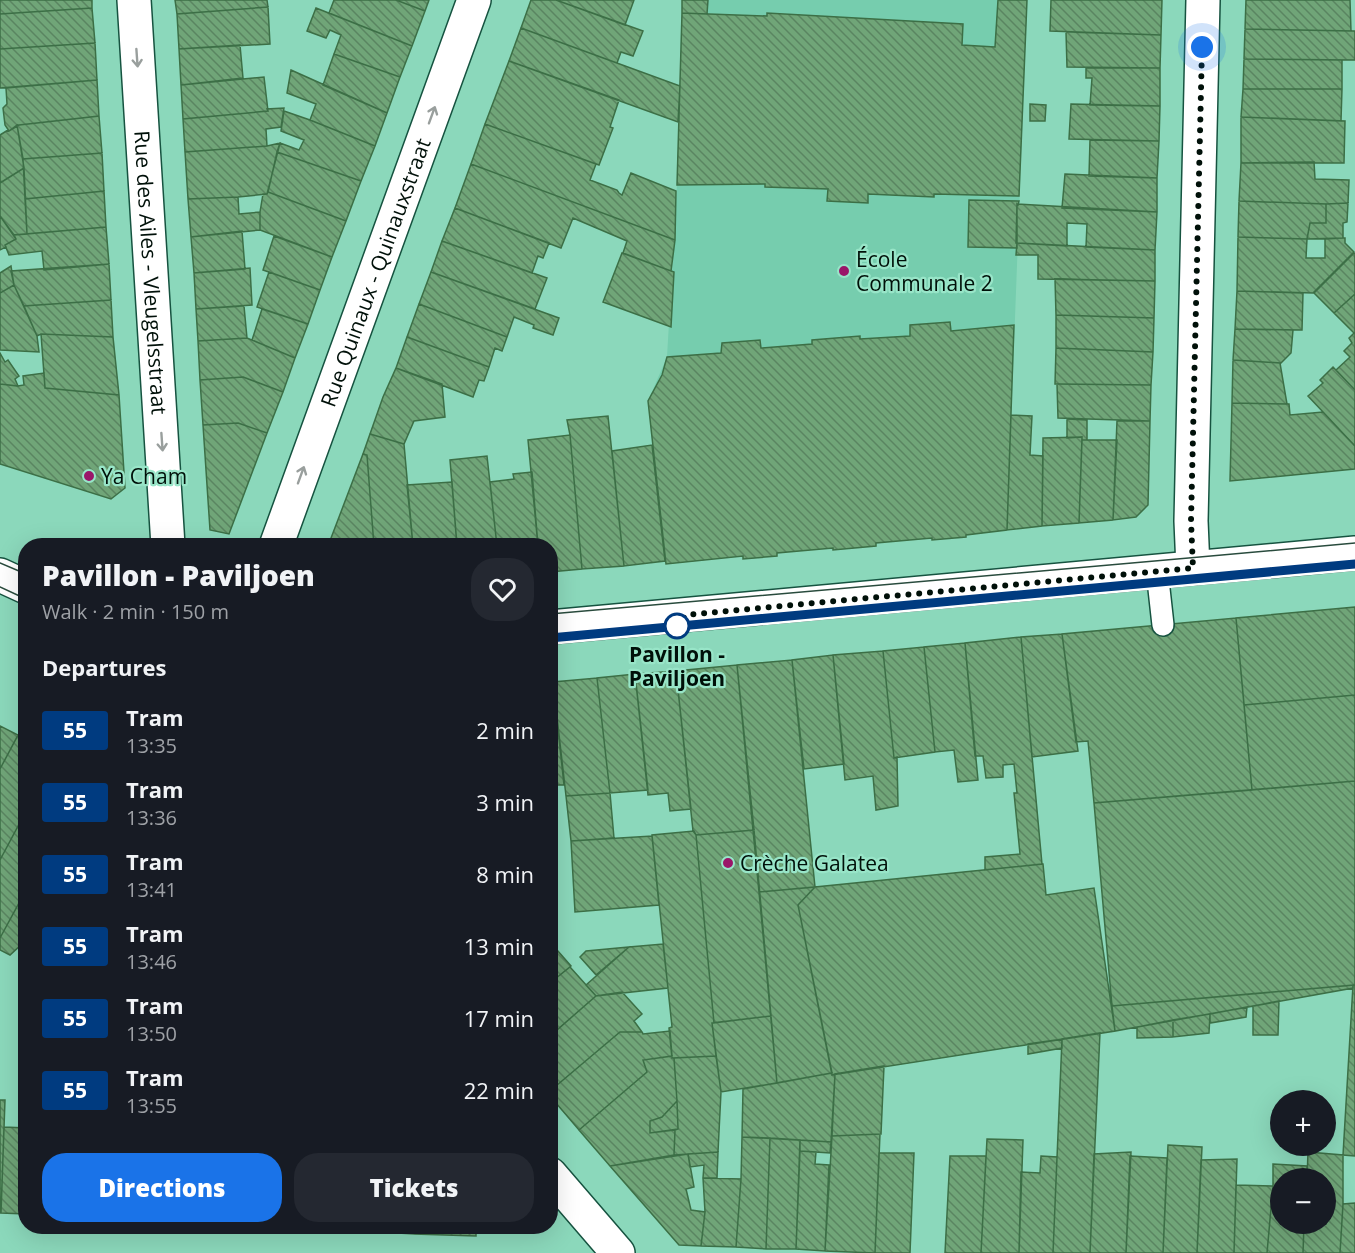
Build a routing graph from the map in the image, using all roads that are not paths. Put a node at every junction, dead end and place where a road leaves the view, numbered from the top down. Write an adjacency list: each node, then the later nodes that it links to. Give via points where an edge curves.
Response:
1 (134, 0): 4 (street, Rue des Ailes - Vleugelsstraat, one-way to 4)
2 (474, 0): 5 (street, Rue Quinaux - Quinauxstraat, one-way to 2)
3 (1203, 0): 7 (street)
4 (168, 538)
5 (279, 538)
6 (1355, 553): 7 (street)
7 (1193, 568): 8 (street)
8 (1157, 572): 11 (lane); 12 (street)
9 (0, 575): 10 (street)
10 (18, 583)
11 (1163, 625)
12 (558, 626)
13 (558, 1184): 14 (street)
14 (613, 1251)

